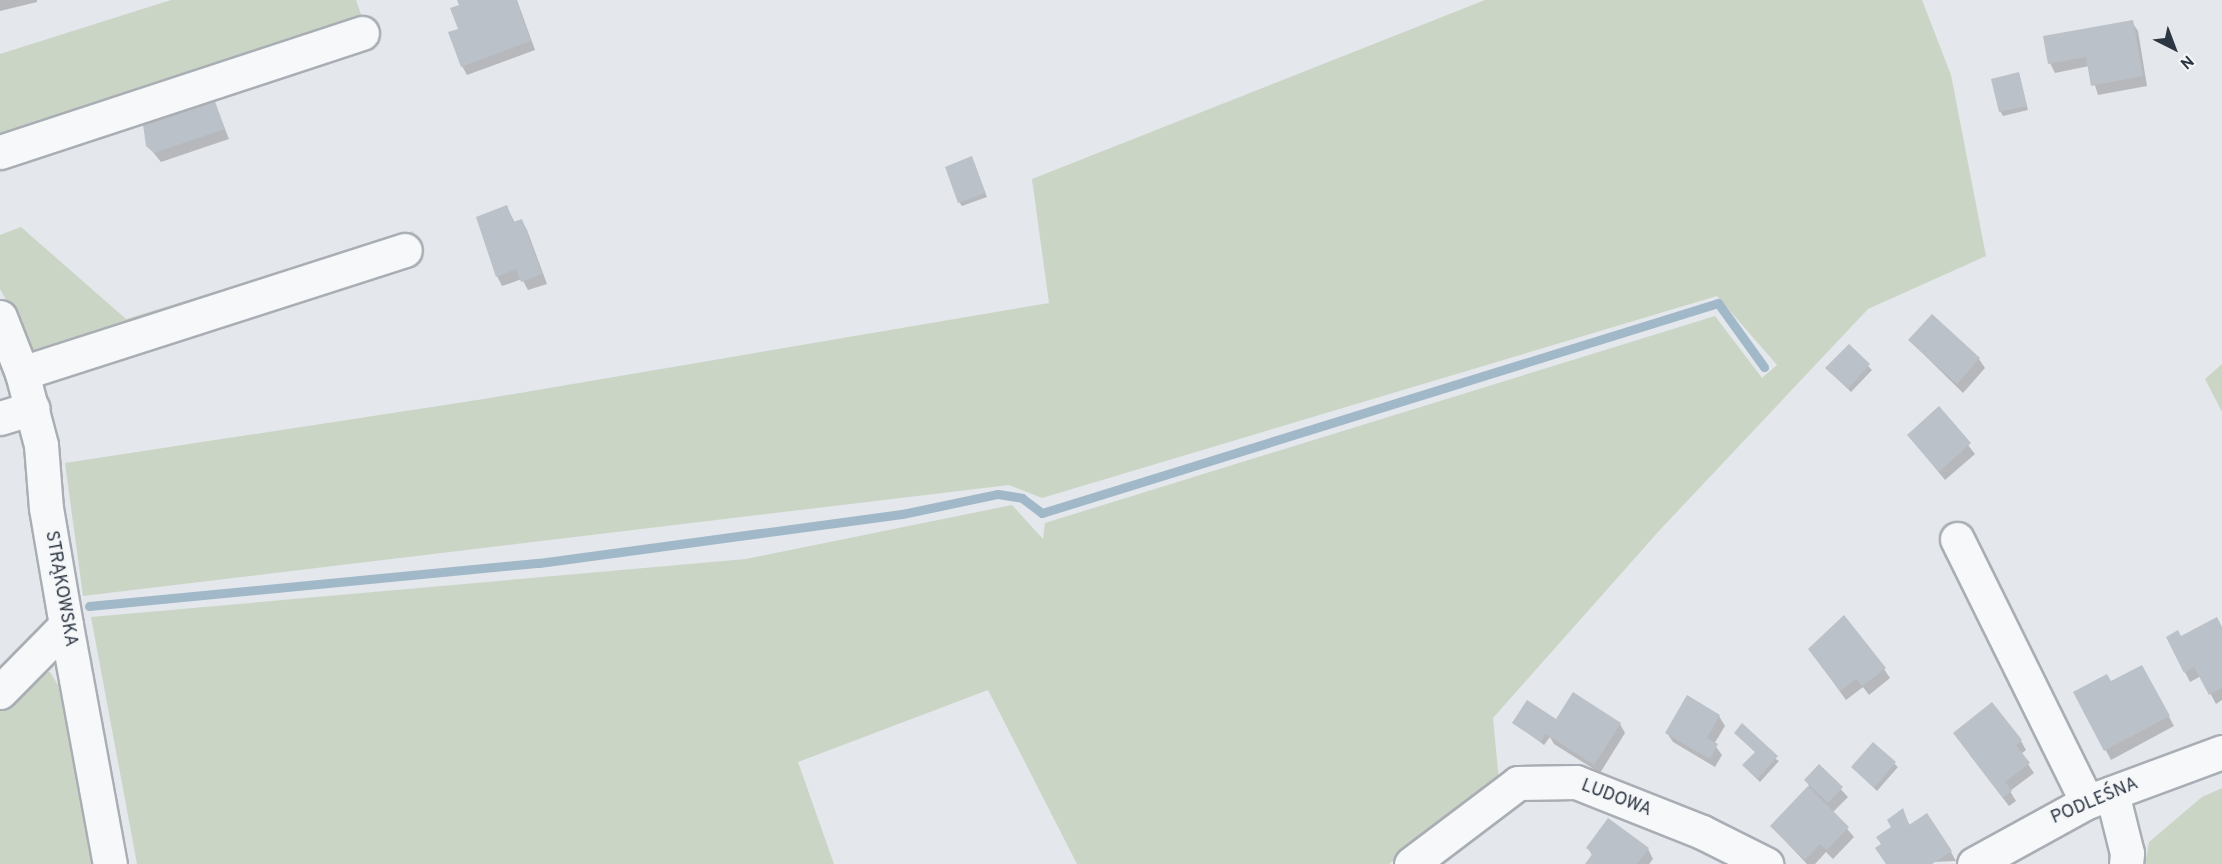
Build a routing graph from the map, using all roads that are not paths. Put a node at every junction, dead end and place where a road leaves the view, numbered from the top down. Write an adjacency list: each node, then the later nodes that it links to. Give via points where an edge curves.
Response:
1 (362, 33): 2 (street)
2 (0, 152)
3 (405, 250): 5 (street)
4 (0, 317): 5 (street, STRĄKOWSKA)
5 (22, 373): 6 (street, STRĄKOWSKA)
6 (32, 408): 7 (street); 9 (street, STRĄKOWSKA, via 41,445 46,508)
7 (0, 418)
8 (1957, 539): 12 (street)
9 (66, 625): 10 (street); 13 (street, STRĄKOWSKA)
10 (0, 692)
11 (2222, 752): 12 (street, PODLEŚNA)
12 (2099, 798): 16 (street, PODLEŚNA); 17 (street, via 2127,854)
13 (110, 864)
14 (1411, 864): 15 (street, LUDOWA, via 1518,783 1576,782 1702,832)
15 (1766, 864)
16 (1974, 864)
17 (2126, 864)

